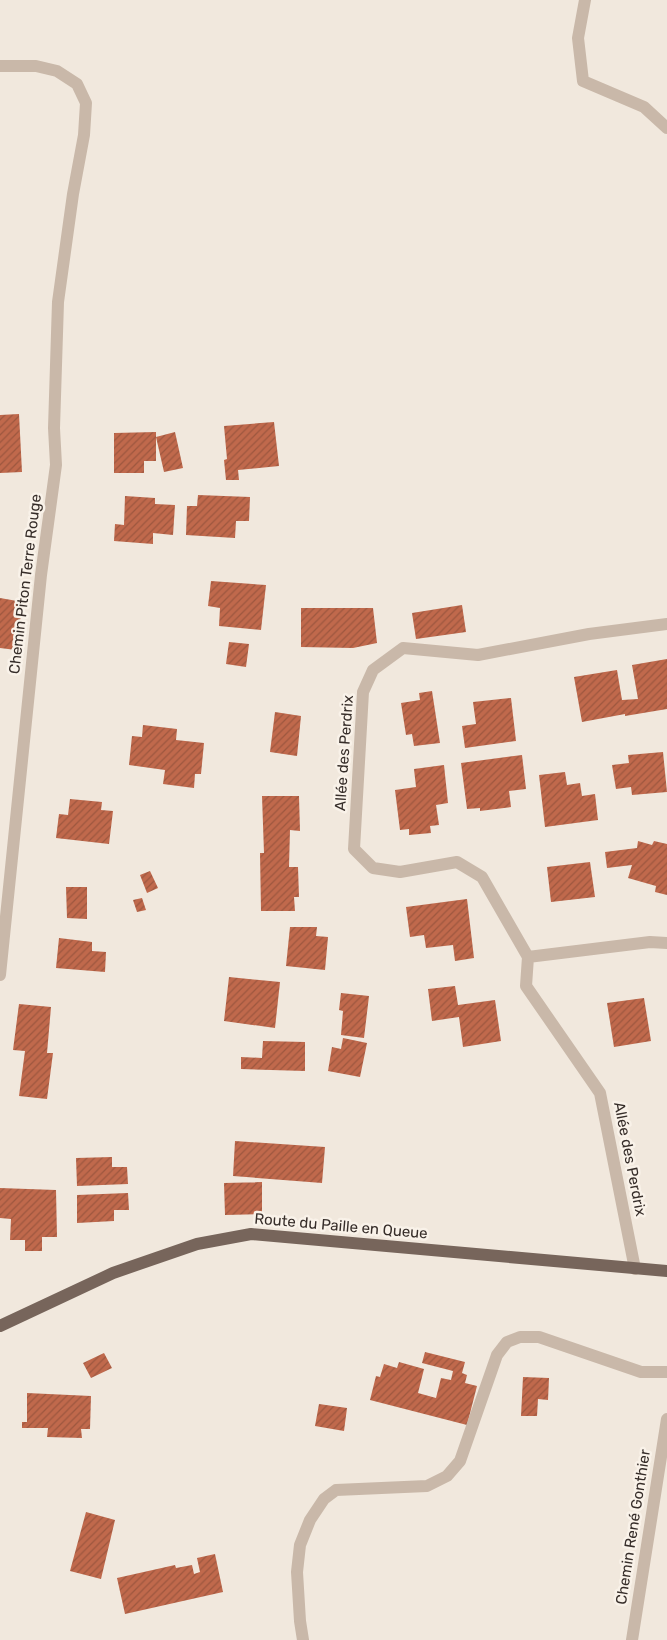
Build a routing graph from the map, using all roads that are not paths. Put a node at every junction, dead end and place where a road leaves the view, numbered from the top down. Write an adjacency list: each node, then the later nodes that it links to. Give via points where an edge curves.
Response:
1 (584, 0): 3 (street, via 578,38 583,81 644,107)
2 (0, 66): 7 (street, Chemin Piton Terre Rouge, via 36,66 57,71 77,84 86,103 58,302 56,465 41,575)
3 (667, 128)
4 (667, 624): 6 (street, Allée des Perdrix, via 589,634 478,655 403,648 373,670 362,692 354,849 373,868 400,872 457,862 482,877)
5 (667, 943): 6 (street, via 650,942)
6 (528, 957): 8 (street, Allée des Perdrix, via 526,986 600,1093)
7 (0, 976)
8 (635, 1269): 9 (main road, Route du Paille en Queue); 10 (main road, Route du Paille en Queue, via 251,1234 197,1244 113,1273)
9 (667, 1271)
10 (0, 1326)
11 (667, 1372): 13 (street, via 641,1372 539,1336 520,1337 507,1342 497,1355 460,1461 447,1476 427,1486 336,1490 324,1499 310,1520 300,1545 297,1572)
12 (667, 1419): 14 (street, Chemin René Gonthier)
13 (304, 1640)
14 (632, 1640)

